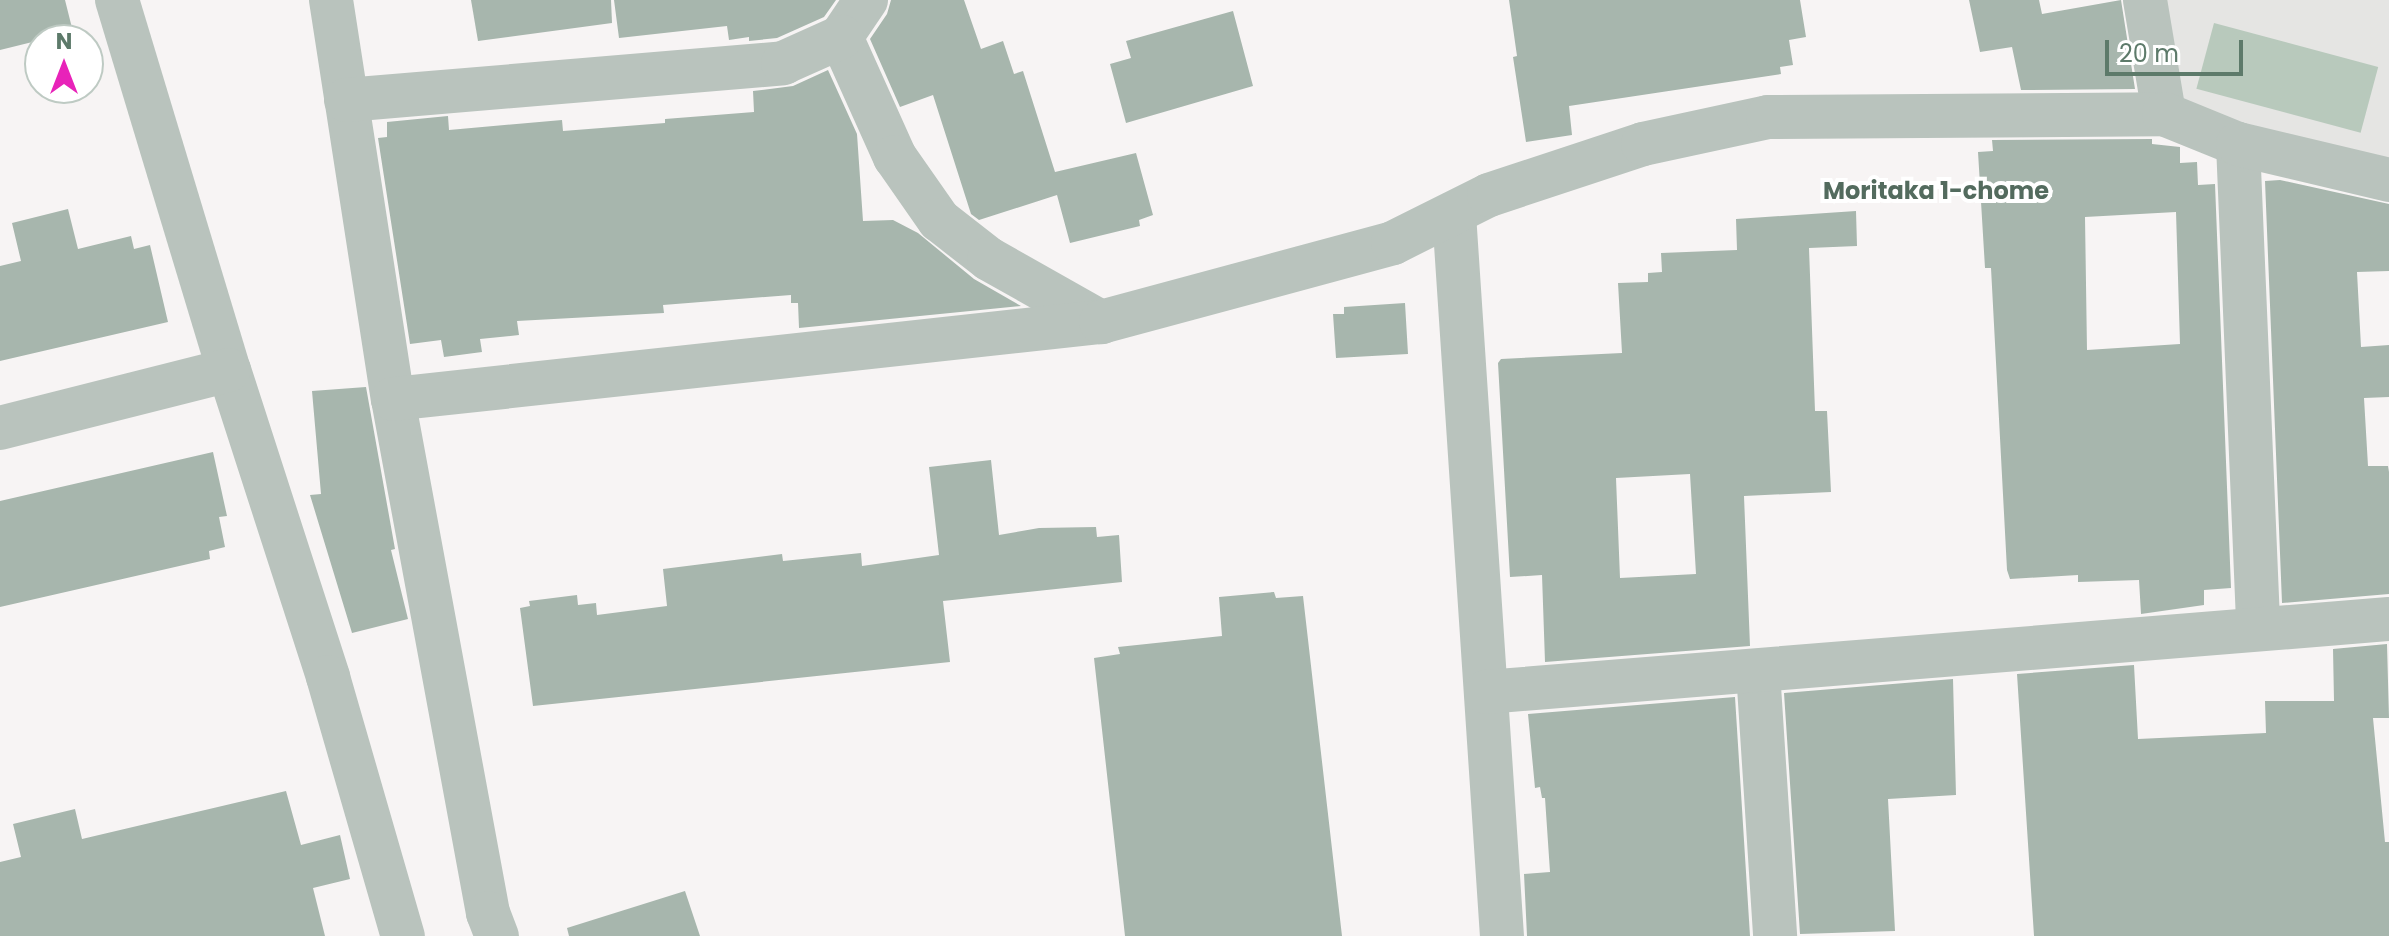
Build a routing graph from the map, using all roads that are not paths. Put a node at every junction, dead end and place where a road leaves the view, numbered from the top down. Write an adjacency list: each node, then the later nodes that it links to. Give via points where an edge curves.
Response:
1 (117, 0): 12 (street)
2 (331, 0): 6 (street)
3 (866, 0): 5 (street)
4 (2145, 0): 7 (street)
5 (841, 37): 6 (street, via 783,63); 11 (street, via 895,157 939,220 989,259)
6 (346, 100): 13 (street)
7 (2164, 114): 8 (street); 10 (street, via 1768,117 1643,144 1489,195)
8 (2238, 144): 9 (street); 16 (street)
9 (2389, 180)
10 (1454, 214): 11 (street, via 1393,243); 18 (street)
11 (1101, 322): 13 (street)
12 (229, 370): 14 (street); 19 (street, via 328,677)
13 (393, 399): 20 (street, via 488,913)
14 (0, 428)
15 (2389, 619): 16 (street)
16 (2258, 628): 17 (street)
17 (1758, 671): 18 (street); 22 (street)
18 (1486, 692): 21 (street)
19 (403, 936)
20 (497, 936)
21 (1502, 936)
22 (1775, 936)

